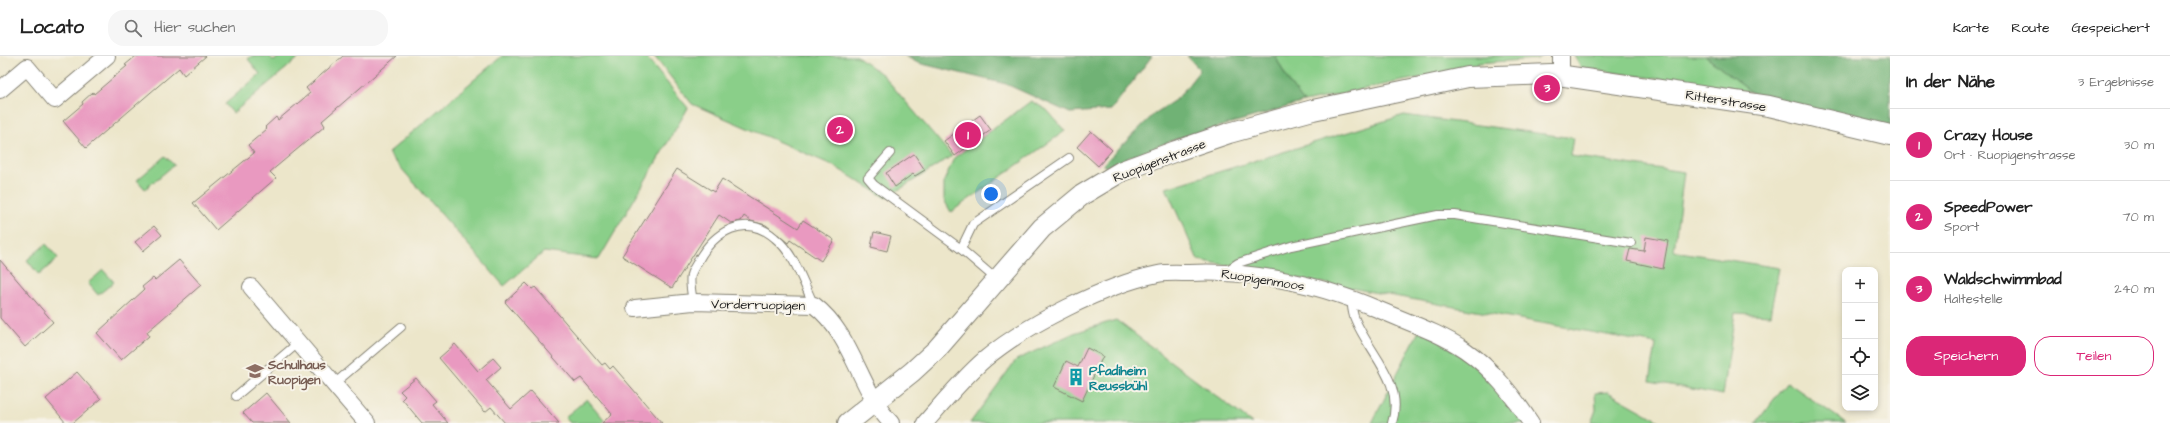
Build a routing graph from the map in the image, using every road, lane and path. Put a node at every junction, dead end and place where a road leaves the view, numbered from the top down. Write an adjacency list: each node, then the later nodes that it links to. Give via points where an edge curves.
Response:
1 (107, 56): 3 (street, via 55,100 26,67)
2 (1561, 65): 4 (street, Ritterstrasse, via 1768,106); 10 (street, Ruopigenstrasse, via 1432,84 1313,110 1229,134 1122,171 1055,215)
3 (0, 90)
4 (1890, 135)
5 (890, 153): 8 (lane, via 868,178)
6 (1069, 158): 8 (lane, via 973,224)
7 (1631, 244): 9 (lane, via 1463,216 1438,215 1291,246 1238,264)
8 (961, 249): 10 (lane)
9 (1224, 273): 12 (street, Ruopigenmoos, via 1256,275 1298,283); 24 (street, Ruopigenmoos, via 1160,274 1104,290 1025,330 986,358)
10 (998, 281): 20 (street, Ruopigenstrasse, via 937,349)
11 (251, 287): 17 (street)
12 (1350, 298): 25 (lane, via 1354,318 1391,380 1395,411); 26 (street, Ruopigenmoos, via 1433,333 1465,350 1510,392)
13 (693, 302): 14 (street, Vorderruopigen); 14 (lane, via 691,275 709,243 723,232 750,227 767,232 789,253); 15 (street, Vorderruopigen)
14 (814, 305): 20 (street, Vorderruopigen, via 836,327)
15 (635, 308)
16 (401, 327): 18 (lane)
17 (298, 343): 18 (street); 19 (lane)
18 (334, 384): 21 (street)
19 (236, 396)
20 (876, 402): 22 (street, Ruopigenstrasse); 23 (street)
21 (367, 423)
22 (848, 423)
23 (891, 423)
24 (925, 423)
25 (1392, 423)
26 (1531, 423)

